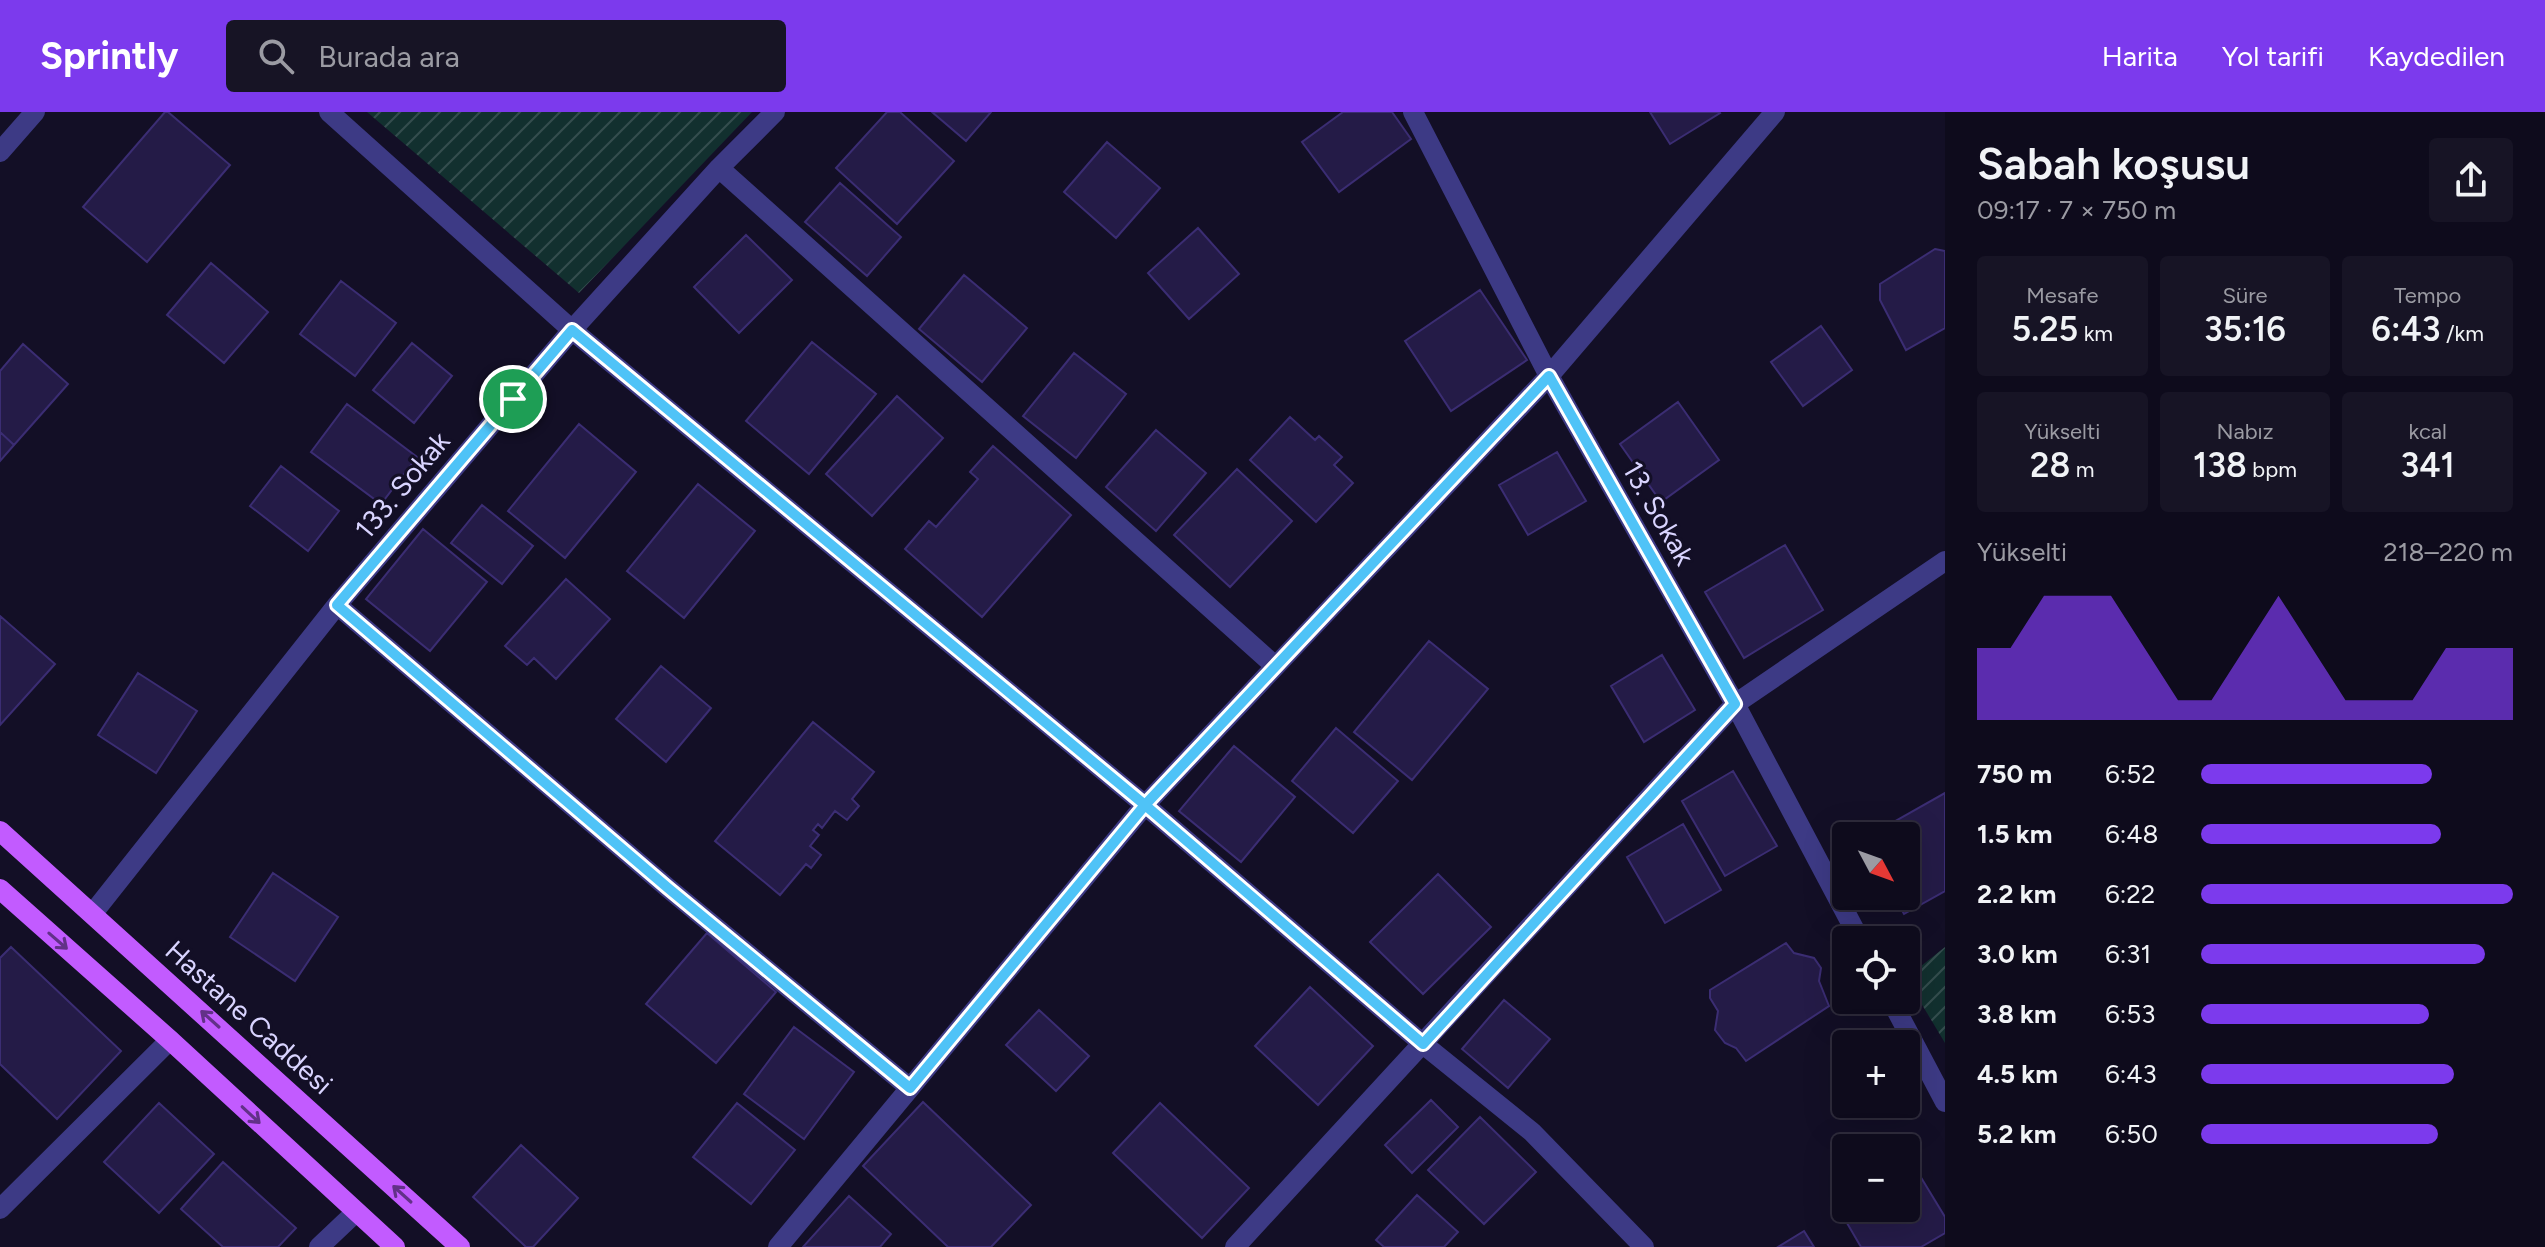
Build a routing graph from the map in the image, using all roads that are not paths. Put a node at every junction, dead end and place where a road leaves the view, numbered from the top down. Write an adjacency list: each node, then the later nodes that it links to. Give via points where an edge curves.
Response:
1 (35, 112): 6 (street)
2 (329, 112): 8 (street)
3 (775, 112): 7 (street, 133. Sokak)
4 (1413, 112): 9 (street, 13. Sokak)
5 (1775, 112): 9 (street)
6 (0, 152)
7 (719, 168): 8 (street, 133. Sokak); 12 (street)
8 (572, 330): 11 (street, 133. Sokak); 14 (street)
9 (1549, 376): 12 (street); 13 (street, 13. Sokak)
10 (1945, 561): 13 (street)
11 (337, 605): 17 (street, 133. Sokak); 22 (street)
12 (1274, 665): 14 (street)
13 (1735, 704): 18 (street, 13. Sokak); 21 (street)
14 (1145, 805): 21 (street); 22 (street)
15 (0, 831): 17 (main road, Hastane Caddesi)
16 (0, 889): 20 (main road, one-way to 20)
17 (93, 913): 28 (main road, Hastane Caddesi, one-way to 17)
18 (1853, 926)
19 (1898, 1014): 23 (street)
20 (170, 1040): 24 (street); 25 (main road, one-way to 25)
21 (1423, 1044): 30 (street); 31 (street, via 1532,1132)
22 (910, 1088): 29 (street)
23 (1945, 1102)
24 (0, 1209)
25 (356, 1212): 26 (street); 27 (main road)
26 (319, 1247)
27 (395, 1247)
28 (460, 1247)
29 (778, 1247)
30 (1235, 1247)
31 (1644, 1247)

